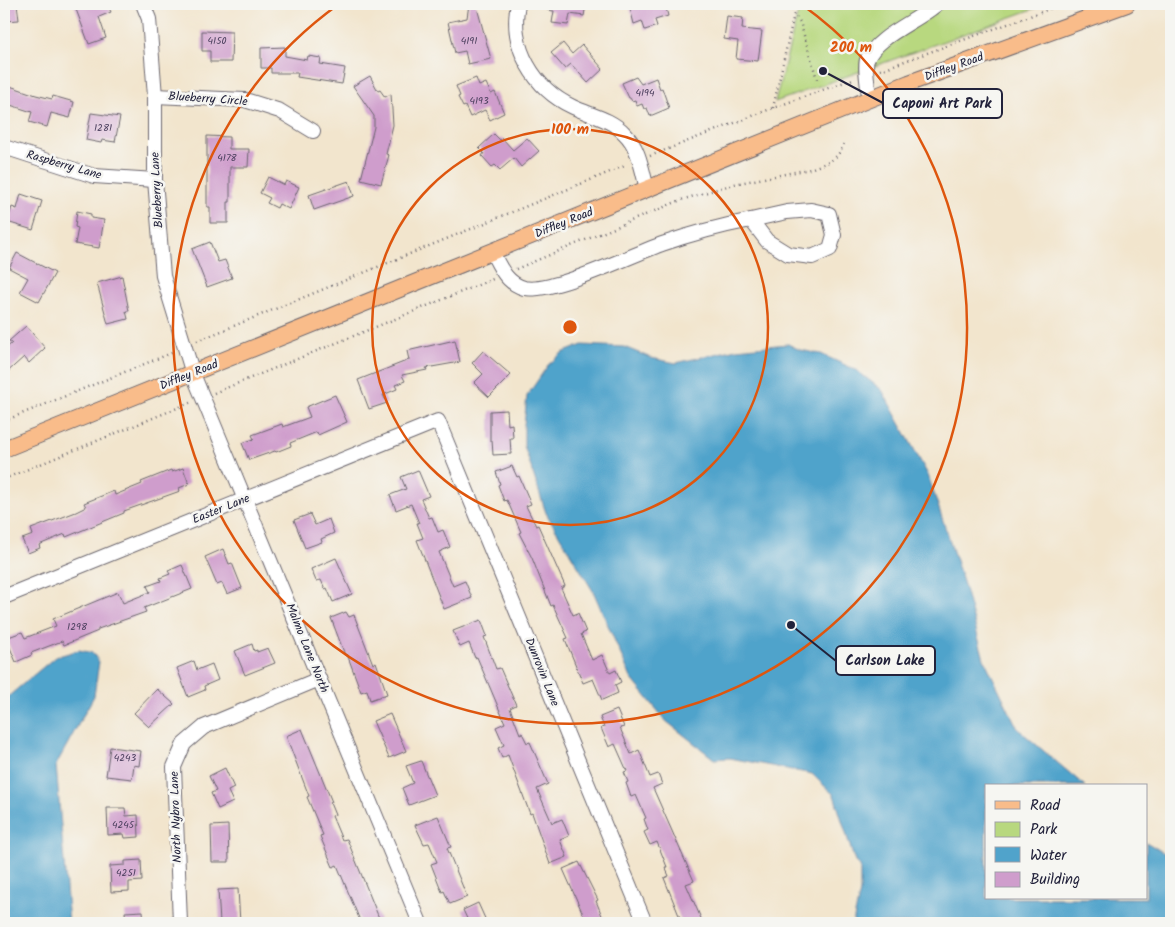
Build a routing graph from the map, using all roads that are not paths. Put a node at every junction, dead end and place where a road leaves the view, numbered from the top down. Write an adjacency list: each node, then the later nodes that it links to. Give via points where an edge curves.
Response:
1 (143, 4): 5 (street, Blueberry Lane, via 150,19)
2 (518, 4): 10 (street, via 518,37 525,62 533,75 561,101 618,127 632,142)
3 (937, 4): 6 (street, via 875,45 866,61)
4 (1127, 4): 6 (main road, Diffley Road)
5 (155, 96): 7 (street, Blueberry Circle, via 245,100 280,111); 9 (street, Blueberry Lane)
6 (870, 99): 10 (main road, Diffley Road)
7 (313, 131)
8 (4, 147): 9 (street, Raspberry Lane, via 94,176)
9 (155, 180): 13 (street, Blueberry Lane, via 162,276)
10 (647, 189): 12 (main road, Diffley Road)
11 (751, 220): 11 (street, via 811,210 829,214 834,235 830,249 812,257 788,254 767,241); 12 (street, via 719,226 663,244 537,289 514,284 504,274)
12 (492, 252): 13 (main road, Diffley Road)
13 (193, 374): 15 (main road, Diffley Road); 16 (street, Malmo Lane North)
14 (438, 421): 16 (street, Easter Lane); 21 (street, Dunrovin Lane)
15 (4, 449)
16 (245, 499): 17 (street, Easter Lane); 18 (street, Malmo Lane North)
17 (4, 597)
18 (319, 679): 19 (street, North Nybro Lane, via 204,726 184,744 174,767); 20 (street, Malmo Lane North)
19 (180, 923)
20 (420, 923)
21 (646, 923)

